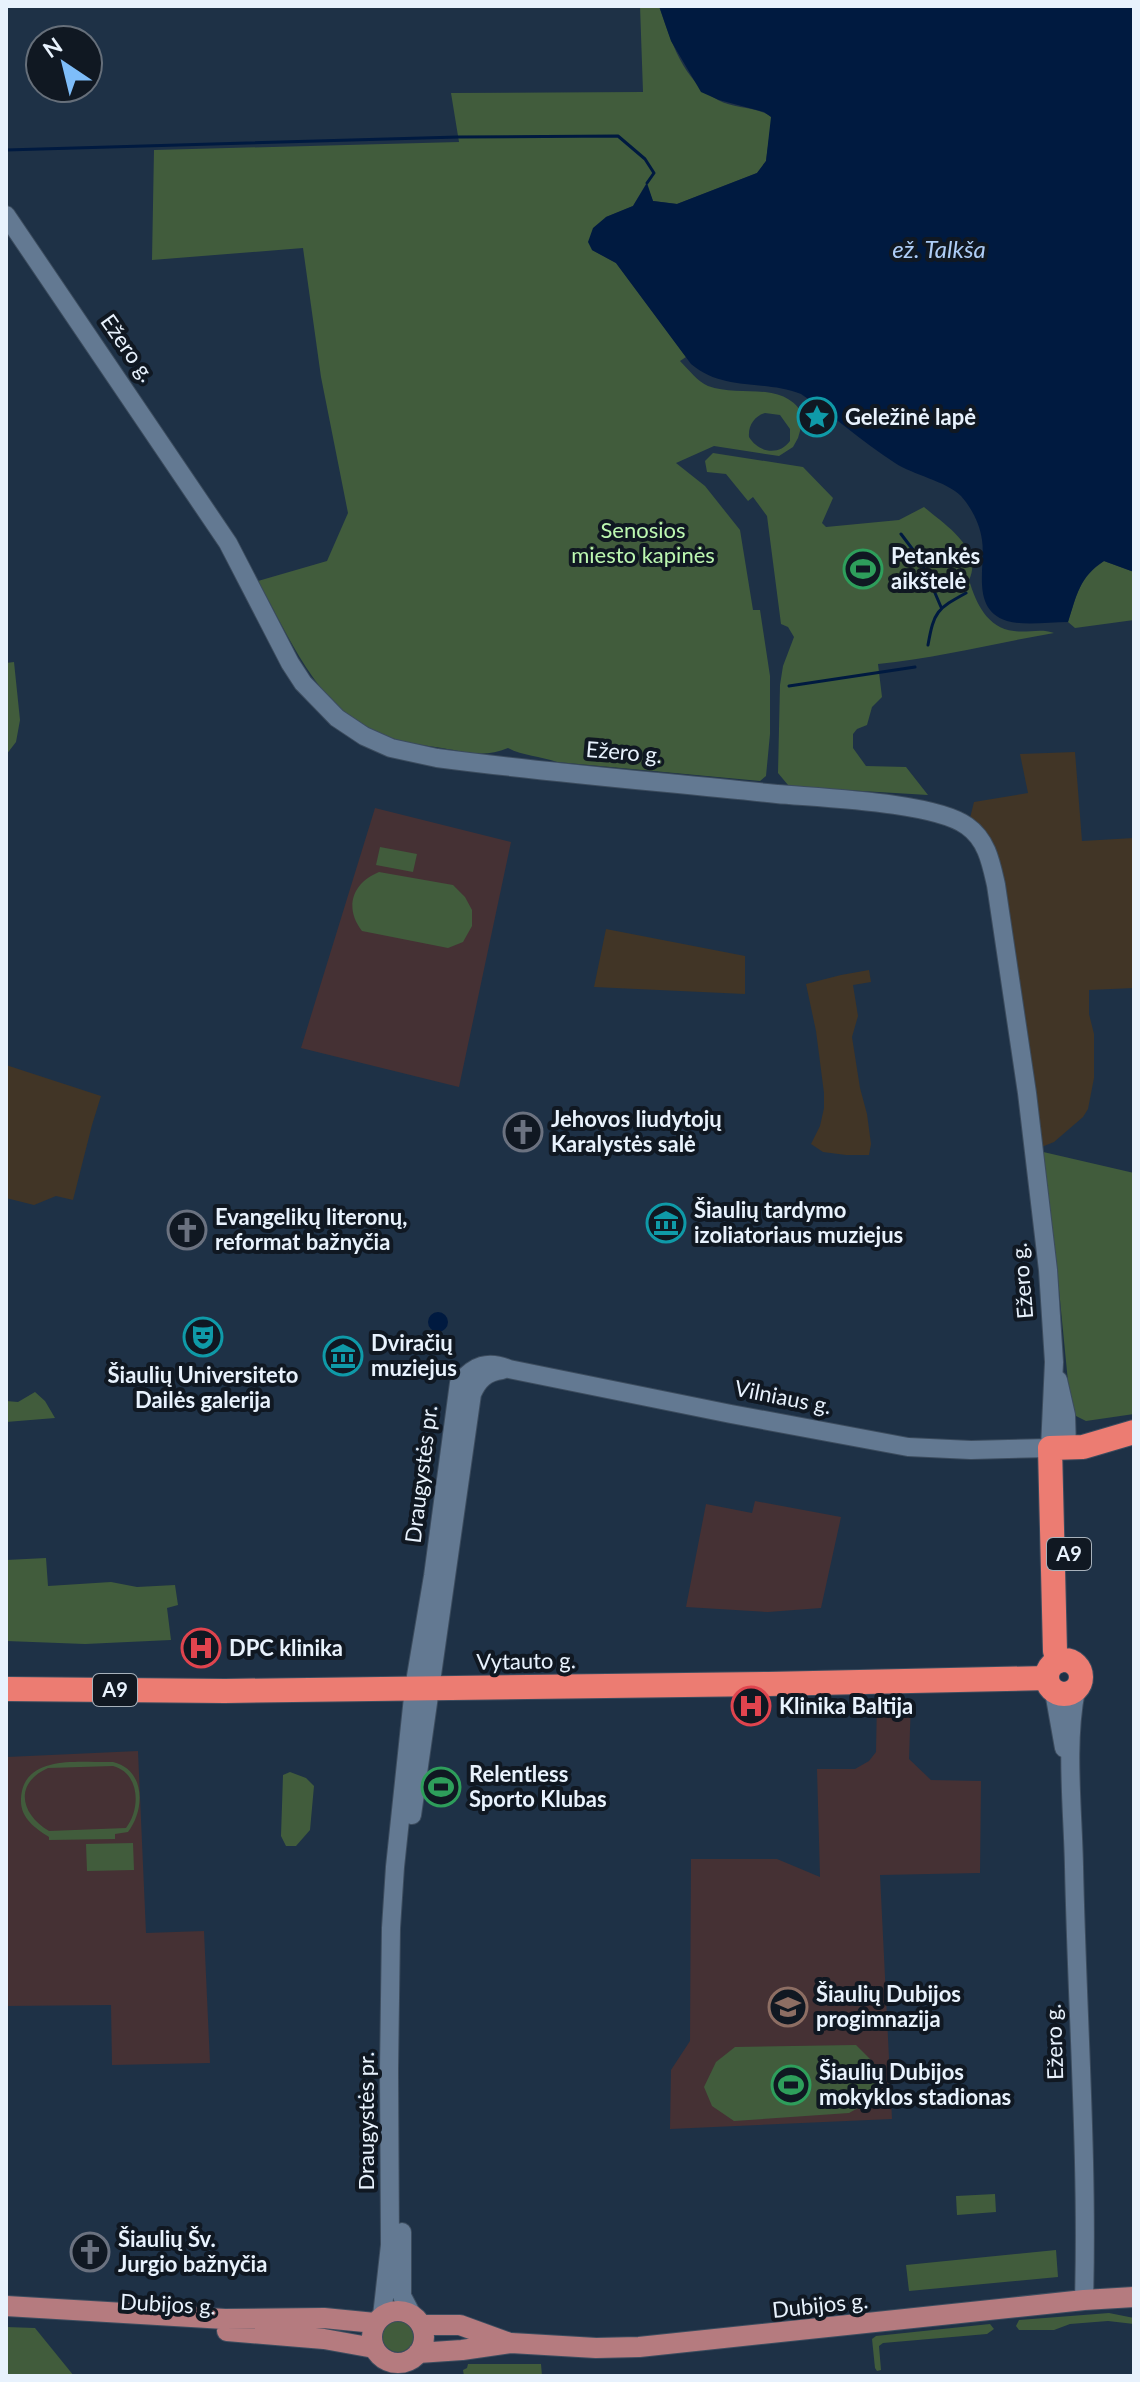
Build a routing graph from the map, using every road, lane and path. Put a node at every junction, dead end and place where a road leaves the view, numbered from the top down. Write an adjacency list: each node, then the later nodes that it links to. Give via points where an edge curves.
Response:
1 (6, 215): 4 (main road, Ežero g., via 228,543 290,663 313,695 354,730 391,748 437,758 925,810 957,820 976,834 990,859 1005,941 1040,1194 1054,1362 1066,1415)
2 (509, 1369): 4 (main road, Vilniaus g., via 908,1447); 6 (main road, Draugystės pr., via 481,1364 459,1383)
3 (1134, 1432): 4 (highway, Vilniaus g., via 1083,1447)
4 (1058, 1448): 5 (highway, Ežero g. / A9, via 1071,1650)
5 (1061, 1676): 6 (highway, Vytauto g. / A9); 9 (main road, Ežero g., via 1073,1704)
6 (421, 1688): 7 (highway, Vytauto g. / A9); 12 (main road, Draugystės pr., via 400,1807 391,1928 390,2245); 13 (main road, Draugystės pr., via 402,1928 402,2296)
7 (6, 1689)
8 (1134, 2297): 9 (main road, Dubijos g.)
9 (1084, 2300): 14 (main road, Dubijos g., via 639,2347)
10 (6, 2306): 12 (main road, Dubijos g., via 225,2319)
11 (6, 2319): 15 (main road, Dubijos g., via 264,2334)
12 (379, 2320): 13 (main road, via 397,2311); 15 (main road, via 371,2335)
13 (416, 2320): 14 (main road, Dubijos g., via 460,2325); 16 (main road, via 424,2336)
14 (511, 2343): 16 (main road, Dubijos g.)
15 (374, 2348): 16 (main road, via 397,2363)
16 (418, 2353)

